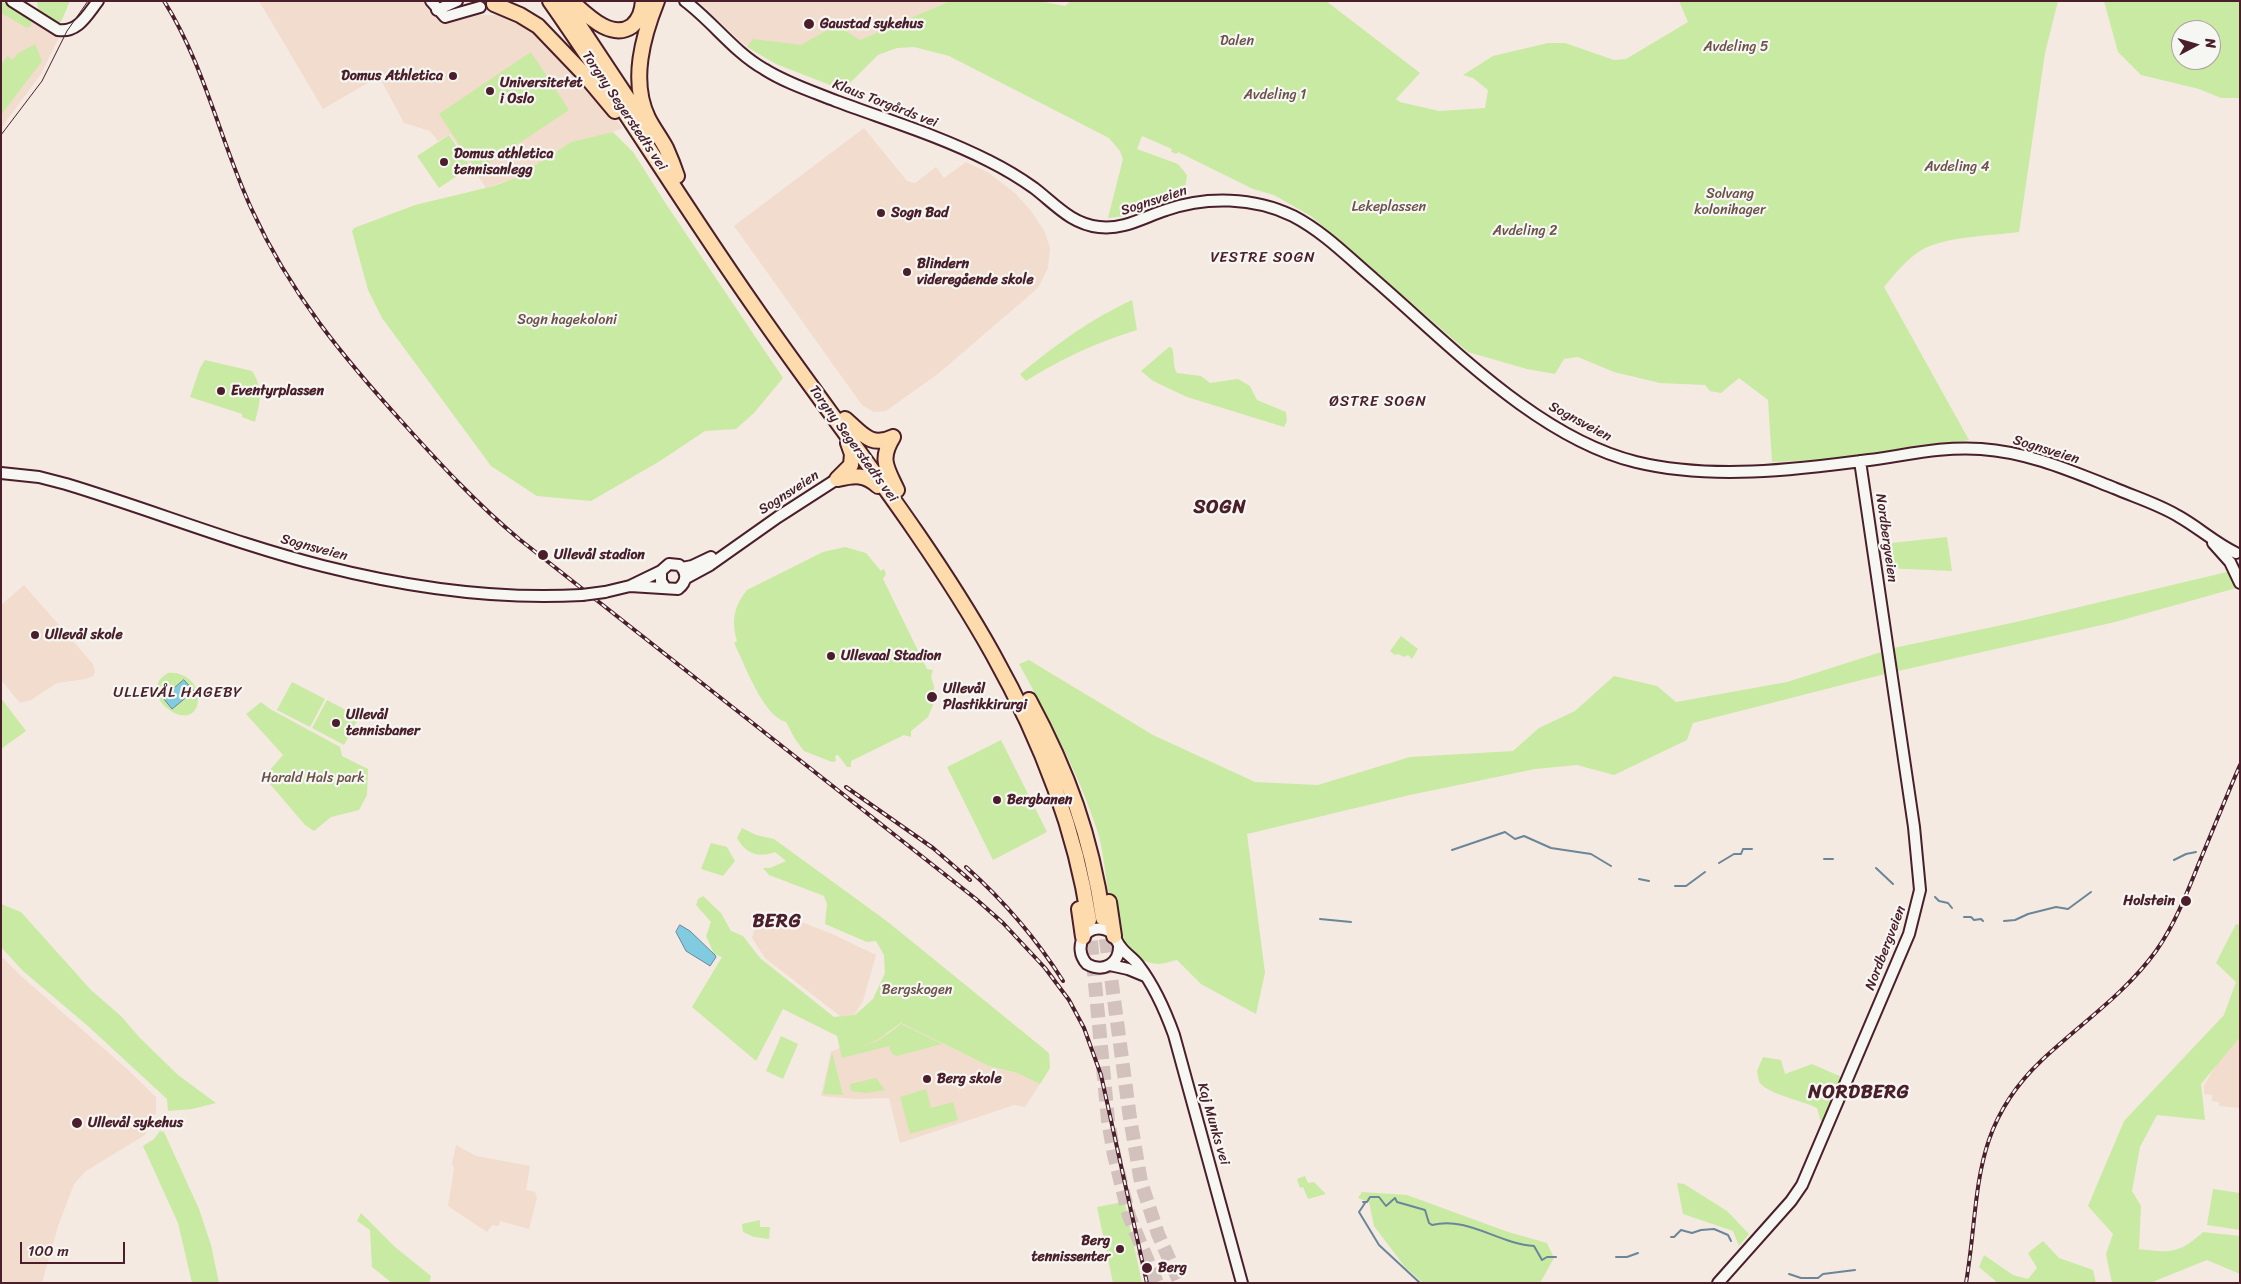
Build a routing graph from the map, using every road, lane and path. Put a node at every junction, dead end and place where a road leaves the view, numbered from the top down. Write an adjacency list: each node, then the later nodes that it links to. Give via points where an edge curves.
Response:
1 (12, 1): 2 (main road, via 62,31 73,29)
2 (98, 1)
3 (431, 1): 12 (main road)
4 (458, 1): 12 (main road)
5 (550, 1): 13 (highway, Torgny Segerstedts vei)
6 (564, 1): 14 (highway, Torgny Segerstedts vei)
7 (571, 1): 8 (highway, via 601,25 618,30 627,29 637,21)
8 (643, 1)
9 (657, 1): 14 (highway, via 640,58 640,88 647,117)
10 (684, 2): 15 (main road, Klaus Torgårds vei, via 765,70 988,160 1030,185)
11 (486, 3): 12 (main road, via 445,17); 13 (highway, via 527,19 544,31)
12 (437, 10)
13 (660, 166): 16 (highway, Torgny Segerstedts vei, via 754,307)
14 (678, 176): 16 (highway, Torgny Segerstedts vei)
15 (1080, 222): 17 (main road, Sognsveien, via 1102,228 1124,226 1172,208 1211,200 1271,208 1322,234 1481,373 1532,412 1588,446 1638,463 1700,471 1765,470)
16 (842, 422): 19 (highway, via 852,465); 20 (highway, Torgny Segerstedts vei); 20 (highway, via 871,441 893,438 884,459)
17 (1860, 461): 22 (main road, Sognsveien, via 1951,448 2013,453 2051,464 2162,508 2182,518); 36 (main road, Nordbergveien, via 1914,827 1920,890 1906,940 1802,1184 1791,1201)
18 (1, 473): 27 (main road, Sognsveien, bridge, via 34,476 66,484 274,552 365,575 431,586 537,595 582,595)
19 (836, 479): 20 (highway, via 862,476); 21 (main road, Sognsveien)
20 (894, 493): 29 (highway, Torgny Segerstedts vei, via 1017,696); 30 (highway, Torgny Segerstedts vei, via 950,566)
21 (757, 531): 23 (main road, Sognsveien, via 702,562); 25 (main road, Sognsveien)
22 (2236, 562): 26 (main road)
23 (682, 568): 24 (main road, via 672,564); 25 (main road)
24 (661, 571): 27 (main road, Sognsveien); 28 (main road)
25 (686, 578): 28 (main road, via 677,589)
26 (2240, 583)
27 (630, 586): 28 (main road, Sognsveien)
28 (665, 587)
29 (1036, 736): 30 (highway, Torgny Segerstedts vei, via 1068,821 1096,919 1094,867 1072,790); 31 (highway, via 1069,855)
30 (1056, 752): 32 (highway, via 1092,823)
31 (1083, 937): 32 (main road, via 1096,929 1108,931); 33 (main road, via 1080,953 1087,964 1098,968)
32 (1116, 940): 33 (main road, via 1117,958); 34 (main road, Kaj Munks vei)
33 (1110, 965): 34 (main road)
34 (1145, 976): 35 (main road, Kaj Munks vei, via 1158,996 1174,1035)
35 (1242, 1283)
36 (1718, 1283)

